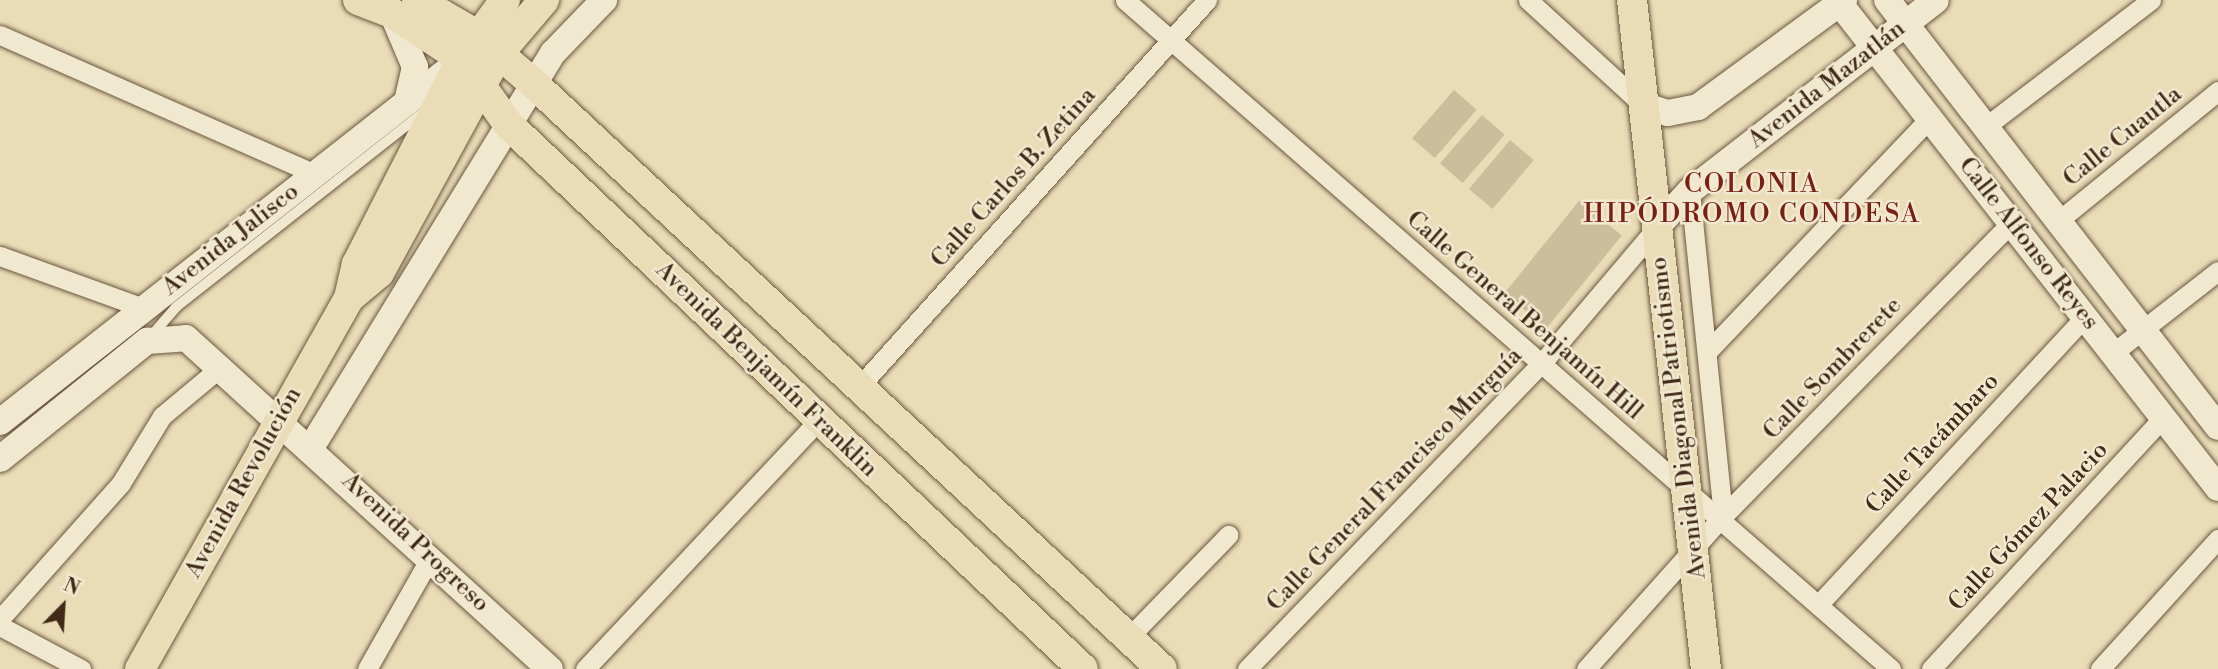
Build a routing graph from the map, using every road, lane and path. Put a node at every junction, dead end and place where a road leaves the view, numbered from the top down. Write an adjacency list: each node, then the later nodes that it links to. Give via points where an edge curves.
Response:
1 (358, 0): 13 (main road)
2 (505, 0): 18 (main road)
3 (544, 0): 18 (main road)
4 (604, 0): 19 (main road, Avenida Revolución, via 568,33)
5 (1125, 0): 16 (street, Calle General Benjamín Hill)
6 (1207, 0): 16 (street, Calle Carlos B. Zetina)
7 (1528, 0): 24 (street)
8 (1632, 0): 24 (main road, Avenida Diagonal Patriotismo)
9 (1887, 0): 14 (main road, Calle Alfonso Reyes)
10 (1936, 0): 14 (main road, Avenida Mazatlán)
11 (2151, 0): 27 (street)
12 (1840, 1): 17 (main road, Calle Alfonso Reyes); 24 (main road, via 1698,107 1668,113)
13 (404, 7): 18 (main road); 23 (main road, via 415,67)
14 (1905, 24): 17 (main road, Avenida Mazatlán); 27 (main road, Calle Alfonso Reyes)
15 (0, 35): 28 (street)
16 (1171, 40): 42 (street, Calle General Benjamín Hill); 44 (street, Calle Carlos B. Zetina)
17 (1874, 48): 25 (main road, Calle Alfonso Reyes); 29 (main road, Avenida Mazatlán)
18 (479, 49): 19 (main road, Avenida Benjamín Franklin); 20 (main road, Avenida Benjamín Franklin); 22 (main road, Avenida Revolución); 23 (main road, Avenida Jalisco)
19 (534, 84): 26 (main road, Avenida Revolución); 44 (main road, Avenida Benjamín Franklin)
20 (481, 87): 22 (lane); 26 (main road, Avenida Benjamín Franklin); 35 (main road, Avenida Revolución, via 379,273)
21 (2218, 91): 30 (street, Calle Cuautla)
22 (444, 97): 35 (main road, Avenida Revolución, via 356,264); 39 (lane, via 176,307)
23 (407, 102): 28 (main road, Avenida Jalisco)
24 (1643, 105): 32 (main road, Avenida Diagonal Patriotismo)
25 (1930, 118): 31 (main road, Calle Alfonso Reyes); 40 (street)
26 (508, 124): 47 (main road, Avenida Benjamín Franklin); 50 (main road, Avenida Revolución)
27 (1985, 127): 30 (main road, Calle Alfonso Reyes)
28 (315, 174): 36 (main road, Avenida Jalisco)
29 (1690, 191): 32 (main road, Avenida Mazatlán); 40 (street)
30 (2058, 221): 38 (main road, Calle Alfonso Reyes)
31 (2011, 223): 37 (main road, Calle Alfonso Reyes); 54 (street, Calle Sombrerete)
32 (1657, 227): 42 (street, Calle General Francisco Murguía); 53 (main road, Avenida Diagonal Patriotismo)
33 (0, 256): 36 (street)
34 (2218, 271): 38 (street)
35 (349, 298): 45 (main road, Avenida Revolución)
36 (144, 307): 48 (main road, Avenida Jalisco)
37 (2085, 317): 41 (main road, Calle Alfonso Reyes); 59 (street, Calle Tacámbaro)
38 (2143, 330): 41 (street); 49 (main road, Calle Alfonso Reyes)
39 (147, 341): 43 (main road, Avenida Progreso, via 186,338); 51 (main road)
40 (1707, 352): 54 (street)
41 (2113, 353): 46 (main road, Calle Alfonso Reyes)
42 (1541, 364): 53 (street, Calle General Benjamín Hill); 70 (street, Calle General Francisco Murguía)
43 (222, 366): 45 (main road, Avenida Progreso); 60 (street, via 162,416 121,483)
44 (858, 388): 62 (main road, Avenida Benjamín Franklin)
45 (280, 418): 50 (main road, Avenida Progreso); 64 (main road, Avenida Revolución)
46 (2164, 418): 52 (main road, Calle Alfonso Reyes); 74 (street, Calle Gómez Palacio)
47 (818, 421): 67 (street); 68 (main road, Avenida Benjamín Franklin)
48 (0, 422)
49 (2218, 427)
50 (312, 446): 58 (main road, Avenida Progreso)
51 (0, 459)
52 (2218, 488)
53 (1688, 492): 54 (street, Calle General Benjamín Hill); 57 (main road, Avenida Diagonal Patriotismo)
54 (1723, 516): 57 (street, Calle Sombrerete); 59 (street, Calle General Benjamín Hill)
55 (1228, 535): 62 (street)
56 (2218, 539): 75 (street)
57 (1696, 554): 71 (street, Calle Sombrerete); 72 (main road, Avenida Diagonal Patriotismo)
58 (430, 558): 65 (street); 66 (main road, Avenida Progreso)
59 (1818, 605): 73 (street, Calle General Benjamín Hill)
60 (0, 619)
61 (0, 625): 63 (street)
62 (1128, 638): 69 (main road, Avenida Benjamín Franklin)
63 (81, 669)
64 (141, 669)
65 (367, 669)
66 (550, 669)
67 (585, 669)
68 (1083, 669)
69 (1162, 669)
70 (1247, 669)
71 (1586, 669)
72 (1706, 669)
73 (1891, 669)
74 (1931, 669)
75 (2100, 669)

